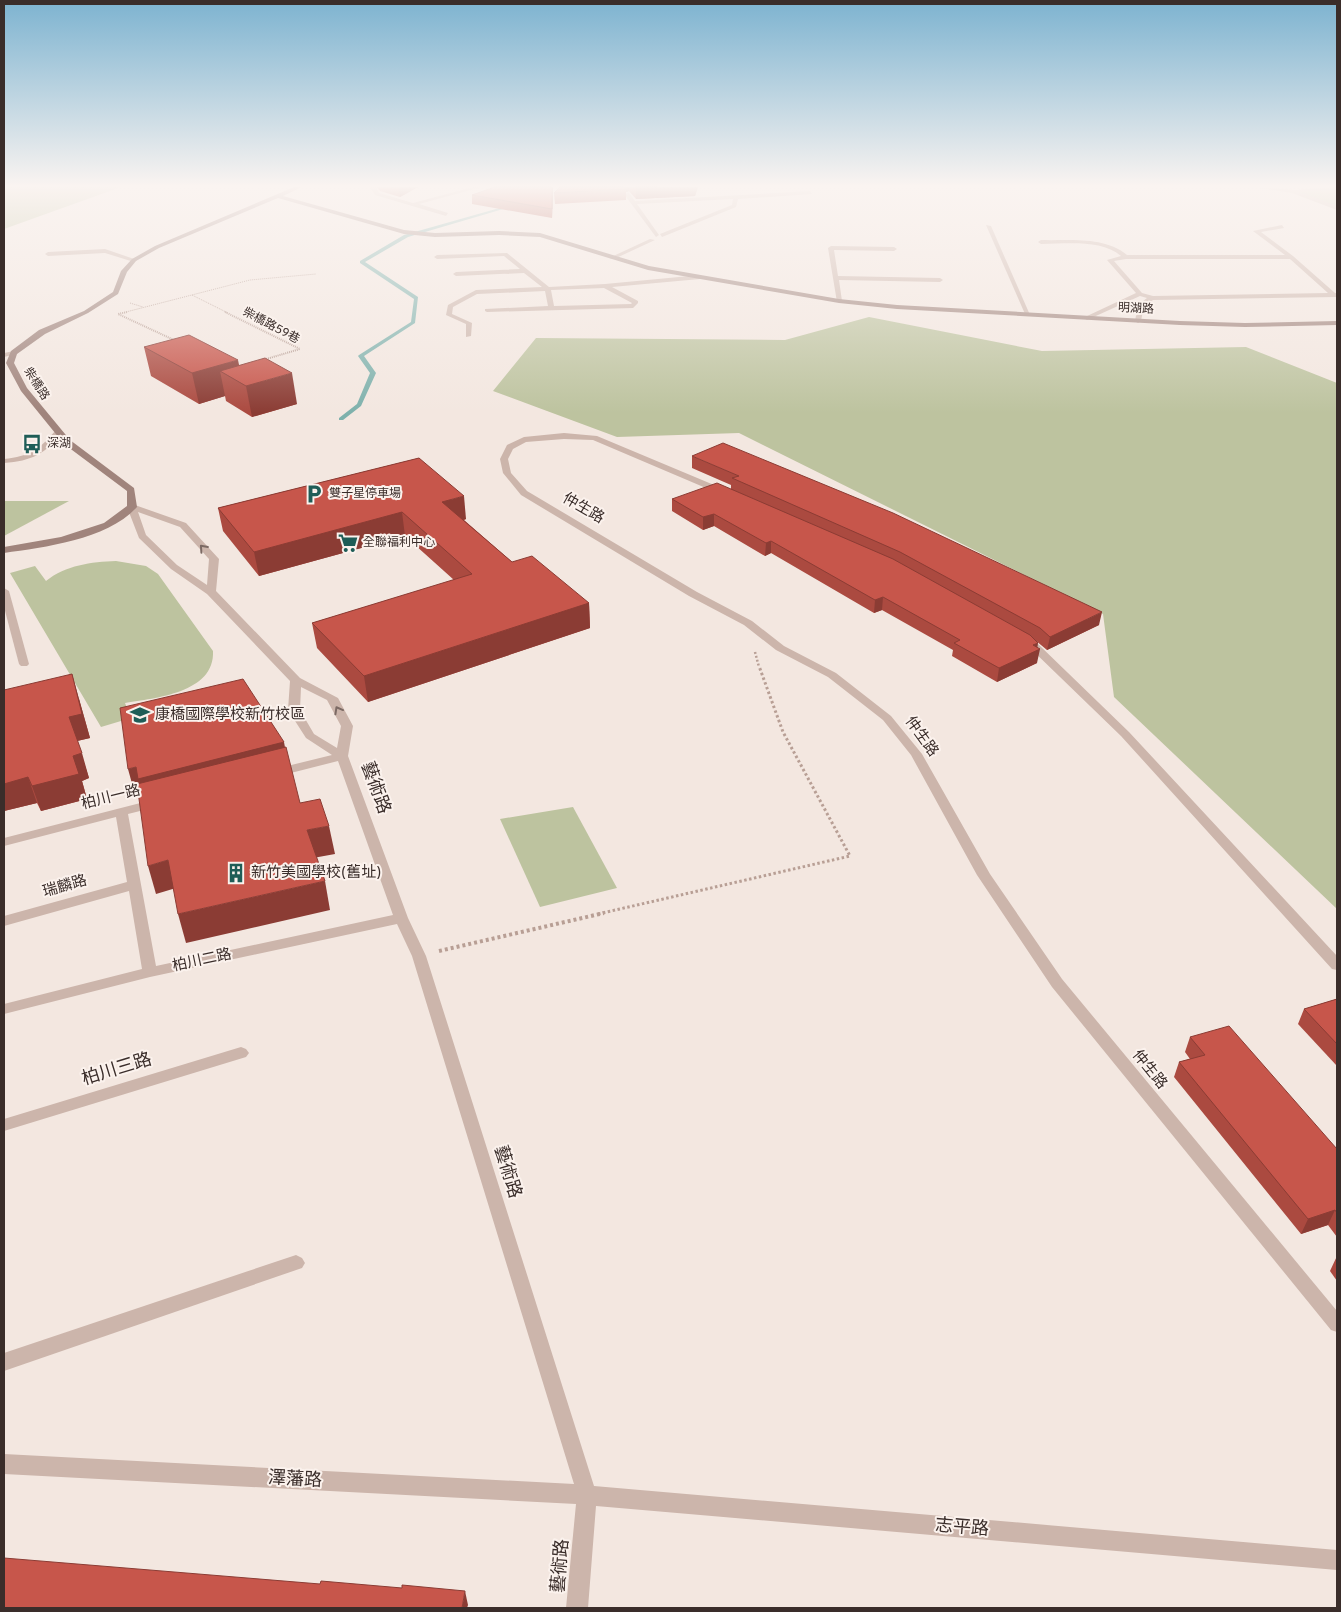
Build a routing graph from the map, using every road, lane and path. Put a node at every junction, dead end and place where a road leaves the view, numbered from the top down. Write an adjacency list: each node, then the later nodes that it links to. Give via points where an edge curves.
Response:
1 (132, 262): 29 (street, 柴橋路, via 124,271 116,293 86,312 42,332)
2 (514, 262): 8 (lane)
3 (627, 262): 11 (street, 明湖路)
4 (832, 262): 12 (lane)
5 (1004, 262): 23 (lane)
6 (1112, 262): 16 (lane)
7 (1297, 262): 18 (lane)
8 (524, 271): 10 (lane); 15 (lane)
9 (316, 274): 17 (path, via 250,280)
10 (456, 274)
11 (700, 277): 14 (lane); 20 (street, 明湖路)
12 (835, 278): 13 (lane); 20 (lane)
13 (940, 280)
14 (605, 286): 15 (lane); 21 (lane, via 636,302 633,306)
15 (548, 289): 21 (lane); 27 (lane, via 476,292 450,306 449,315 469,323)
16 (1140, 294): 19 (lane); 24 (lane)
17 (192, 295): 28 (path, via 118,314); 31 (path, 柴橋路59巷, via 300,349)
18 (1335, 295): 19 (lane)
19 (1152, 298): 25 (lane, via 1141,305)
20 (838, 301): 23 (street, 明湖路)
21 (551, 308): 22 (lane)
22 (487, 310)
23 (1028, 314): 24 (street, 明湖路)
24 (1087, 318): 25 (street, 明湖路)
25 (1138, 321): 26 (street, 明湖路, via 1245,325)
26 (1337, 323)
27 (468, 336)
28 (181, 343)
29 (14, 353): 30 (lane); 32 (street, 柴橋路, via 10,364 24,389)
30 (4, 355)
31 (259, 361)
32 (59, 432): 33 (lane, via 43,451 22,459); 35 (street, 柴橋路, via 67,442 131,490)
33 (4, 461)
34 (734, 497): 39 (street, 仲生路, via 594,438 564,436 524,440 510,447 504,459 508,473 524,493 692,594)
35 (132, 507): 36 (street, via 107,525 63,540); 38 (street, 藝術路, via 142,536 174,567); 38 (street, one-way to 35, via 214,559 183,525)
36 (4, 550)
37 (4, 591): 41 (lane)
38 (211, 592): 42 (street, 藝術路)
39 (748, 623): 51 (path, via 761,681 785,742 850,856); 58 (street, 仲生路, via 780,648 832,675 887,718 916,754 984,875 1057,983)
40 (1016, 635): 52 (street, via 1033,645 1125,734)
41 (24, 664)
42 (296, 680): 43 (street, 藝術路, via 294,710 310,736); 43 (street, 藝術路, one-way to 42, via 347,726 332,698)
43 (342, 756): 44 (street); 49 (street, 藝術路)
44 (265, 775)
45 (169, 799): 46 (street, 柏川一路)
46 (121, 812): 47 (street, 柏川一路); 48 (street)
47 (4, 842)
48 (134, 885): 50 (street, 瑞麟路); 53 (street)
49 (401, 918): 51 (street, 藝術路); 53 (street, 柏川二路)
50 (4, 921)
51 (419, 956): 61 (street, 藝術路)
52 (1337, 965)
53 (150, 972): 54 (street, 柏川二路)
54 (4, 1009)
55 (241, 1053): 56 (street, 柏川三路)
56 (4, 1125)
57 (296, 1263): 59 (street)
58 (1337, 1324)
59 (4, 1362)
60 (4, 1464): 61 (street, 澤藩路)
61 (587, 1495): 62 (street, 志平路); 63 (street, 藝術路)
62 (1337, 1560)
63 (577, 1608)

